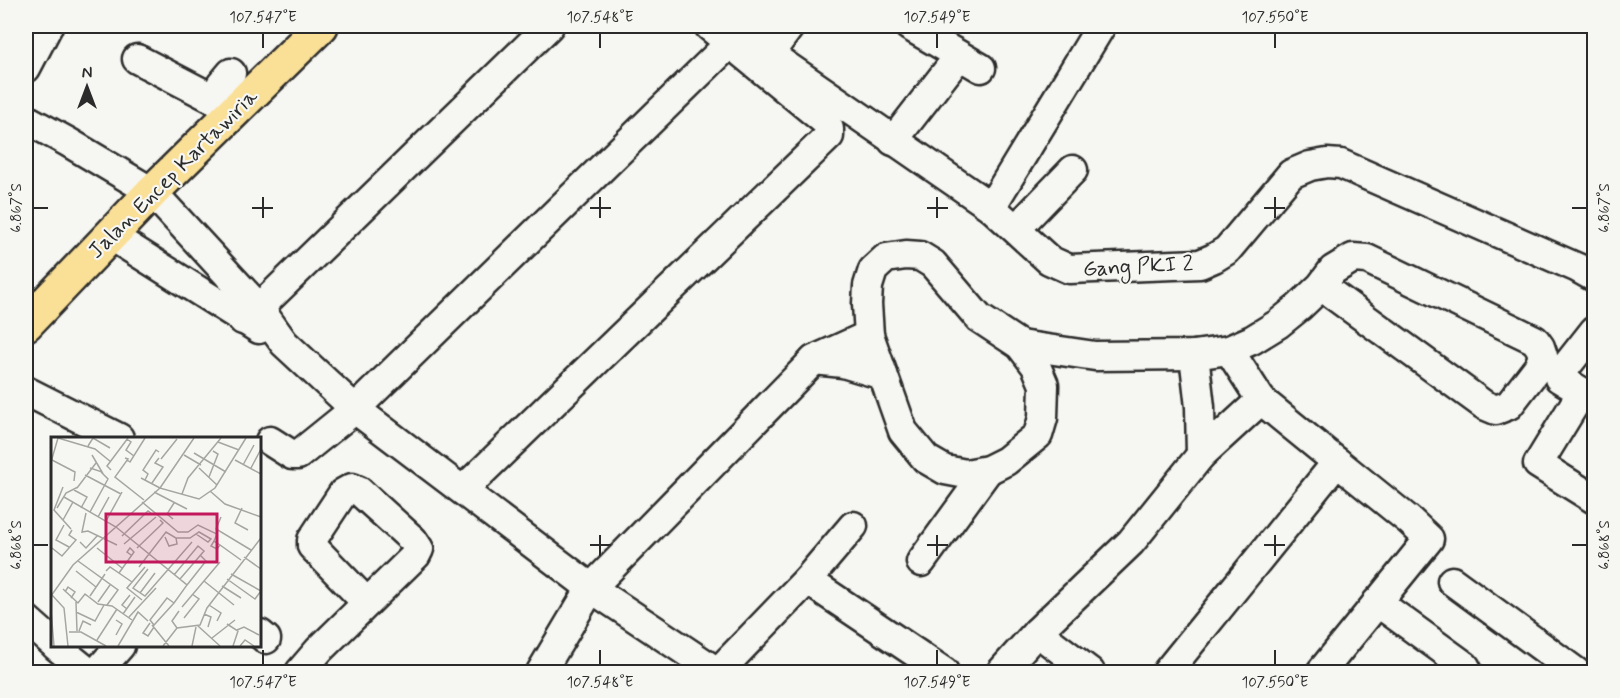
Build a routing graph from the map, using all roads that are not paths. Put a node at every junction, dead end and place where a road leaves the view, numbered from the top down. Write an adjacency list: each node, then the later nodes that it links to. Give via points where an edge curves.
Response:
1 (48, 26): 11 (street)
2 (321, 26): 12 (main road, Jalan Encep Kartawiria)
3 (549, 26): 22 (street)
4 (709, 26): 8 (street)
5 (790, 26): 9 (street)
6 (909, 26): 14 (street, via 970,62)
7 (1101, 26): 17 (street)
8 (732, 34): 9 (street, Gang PKI 2); 36 (street); 42 (street, via 826,122 828,136)
9 (769, 54): 14 (street, Gang PKI 2)
10 (137, 59): 12 (street, via 214,99)
11 (26, 68)
12 (235, 95): 16 (main road, Jalan Encep Kartawiria)
13 (26, 119): 16 (street)
14 (893, 141): 17 (street, Gang PKI 2)
15 (1073, 170): 18 (street)
16 (152, 192): 19 (main road, Jalan Encep Kartawiria); 22 (street)
17 (991, 207): 18 (street, Gang PKI 2)
18 (1016, 229): 20 (street, Gang PKI 2, via 1049,260 1069,268 1200,264 1227,250 1291,174 1310,166 1341,164)
19 (110, 235): 22 (street); 23 (main road, Jalan Encep Kartawiria)
20 (1594, 277)
21 (1321, 286): 21 (street, via 1333,270 1353,258 1367,260 1535,340 1543,356 1509,405 1496,410); 27 (street, via 1278,324)
22 (251, 314): 36 (street)
23 (26, 324)
24 (1594, 331): 32 (street, via 1568,364)
25 (869, 335): 26 (street, via 868,286 873,270 885,258 906,255 920,256 933,264 979,318); 30 (street); 31 (street)
26 (1020, 345): 29 (street); 35 (street, via 1044,385)
27 (1228, 350): 28 (street); 34 (street)
28 (1194, 355): 29 (street); 39 (street)
29 (1095, 356): 35 (street, via 1061,379)
30 (814, 360): 31 (street, via 843,363); 48 (street)
31 (883, 375): 41 (street, via 903,431 926,459 945,470 966,474)
32 (1576, 387): 43 (street, via 1538,464)
33 (26, 391): 37 (street)
34 (1261, 400): 39 (street); 40 (street)
35 (1044, 403): 41 (street, via 1038,435)
36 (355, 409): 38 (street, via 298,454 292,455); 42 (street)
37 (117, 437)
38 (270, 441)
39 (1201, 454): 52 (street, via 1131,542)
40 (1337, 462): 49 (street, via 1429,539); 64 (street)
41 (988, 470): 45 (street)
42 (464, 489): 48 (street)
43 (1594, 499)
44 (853, 526): 46 (street)
45 (921, 562)
46 (807, 580): 60 (street); 61 (street)
47 (1452, 581): 67 (street)
48 (591, 588): 59 (street); 60 (street)
49 (1377, 602): 65 (street); 66 (street)
50 (367, 603): 58 (street)
51 (26, 619): 53 (street)
52 (1037, 632): 62 (street); 63 (street)
53 (51, 641)
54 (58, 647): 56 (street)
55 (118, 647): 57 (street)
56 (88, 672)
57 (97, 672)
58 (300, 672)
59 (541, 672)
60 (717, 672)
61 (944, 672)
62 (1002, 672)
63 (1090, 672)
64 (1167, 672)
65 (1321, 672)
66 (1468, 672)
67 (1576, 672)

